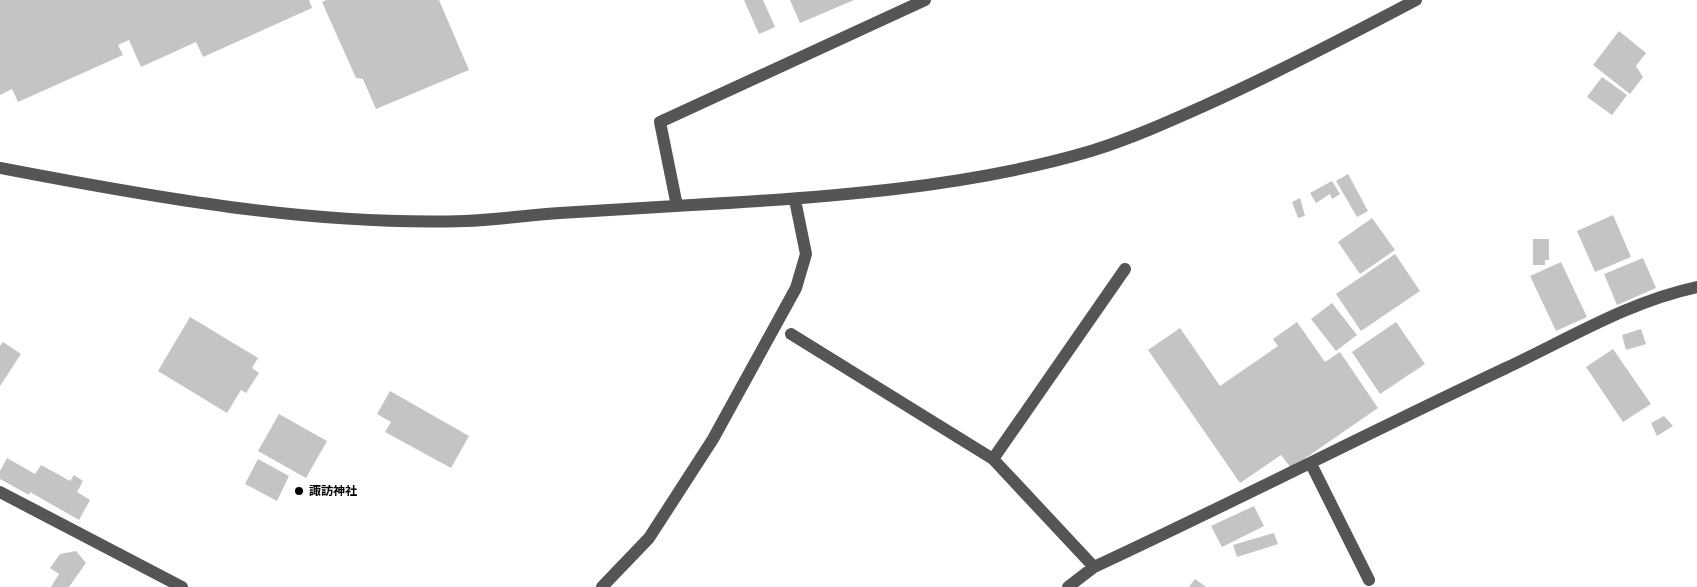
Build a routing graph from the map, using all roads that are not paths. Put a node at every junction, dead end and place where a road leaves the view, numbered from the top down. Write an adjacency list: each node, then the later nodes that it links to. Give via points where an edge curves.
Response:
1 (925, 0): 5 (street, via 660,122)
2 (1416, 0): 4 (street, via 1295,65 1149,130 1091,151 950,181)
3 (0, 168): 5 (street, via 110,189 254,209 371,219 466,221)
4 (795, 200): 5 (street); 15 (street, via 806,254 796,288 713,438 655,530)
5 (677, 206)
6 (1125, 269): 9 (street)
7 (1697, 287): 10 (street, via 1670,292 1614,317)
8 (791, 334): 9 (street)
9 (993, 459): 12 (street)
10 (1311, 464): 12 (street); 13 (street)
11 (0, 492): 14 (street)
12 (1094, 568): 16 (street)
13 (1369, 580)
14 (182, 587)
15 (602, 587)
16 (1068, 587)

